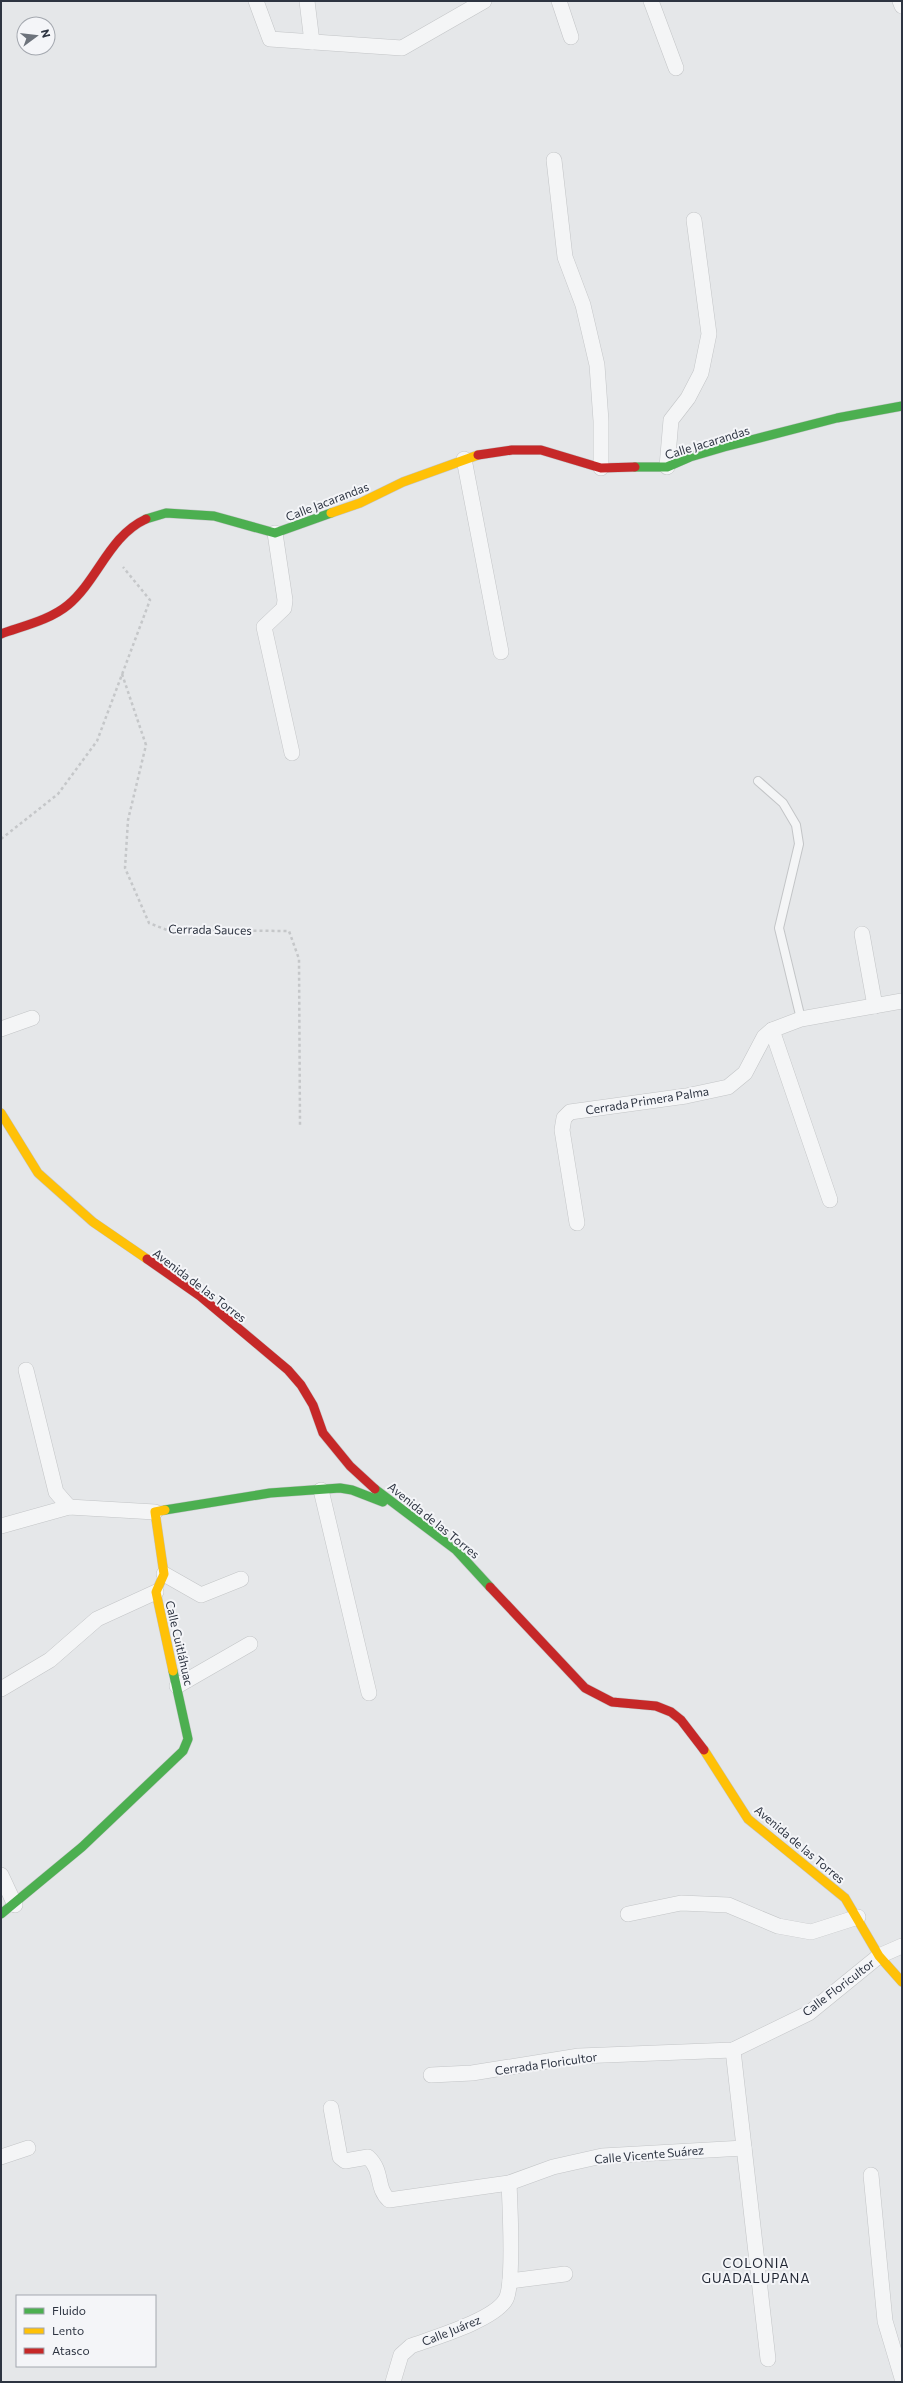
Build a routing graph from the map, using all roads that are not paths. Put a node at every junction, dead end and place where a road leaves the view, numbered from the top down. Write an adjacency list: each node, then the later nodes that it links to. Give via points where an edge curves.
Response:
1 (256, 1): 9 (street, via 270,39)
2 (307, 1): 9 (street)
3 (484, 1): 9 (street, via 402,48)
4 (559, 1): 8 (street)
5 (651, 1): 10 (street)
6 (900, 1): 7 (street)
7 (902, 6)
8 (571, 37)
9 (312, 42)
10 (676, 68)
11 (554, 160): 16 (street, via 565,257 583,305 597,365)
12 (694, 220): 15 (street, via 709,334 701,373 688,398 671,420)
13 (902, 406): 15 (street, Calle Jacarandas, via 837,418 717,449)
14 (464, 459): 16 (street, Calle Jacarandas, via 512,450 541,450); 17 (street, Calle Jacarandas, via 403,482 360,503); 19 (street)
15 (667, 467): 16 (street, Calle Jacarandas)
16 (601, 468)
17 (275, 533): 18 (street, Calle Jacarandas, via 214,516 166,513 150,517 133,525 68,605 50,616); 20 (street, via 285,600 284,608 264,627)
18 (1, 634)
19 (501, 652)
20 (292, 753)
21 (758, 781): 26 (lane, via 783,803 796,825 799,844 779,928)
22 (862, 934): 24 (street)
23 (902, 1001): 24 (street)
24 (875, 1006): 26 (street)
25 (32, 1018): 27 (street)
26 (801, 1019): 28 (street)
27 (1, 1029)
28 (772, 1030): 30 (street); 31 (street, Cerrada Primera Palma, via 764,1037 745,1073 728,1087 686,1096 570,1112 564,1118 562,1130)
29 (1, 1113): 34 (street, Avenida de las Torres, via 38,1173 65,1199 93,1222 200,1296 288,1370 313,1405 323,1433 333,1447)
30 (830, 1200)
31 (577, 1223)
32 (26, 1370): 35 (street, via 56,1492)
33 (321, 1490): 34 (street, via 342,1488 379,1502); 36 (street, via 288,1490 219,1499); 44 (street)
34 (390, 1502): 49 (street, Avenida de las Torres, via 416,1519 474,1567 585,1688 612,1702 656,1706 671,1712 681,1720 697,1740 748,1819 845,1898)
35 (69, 1507): 36 (street); 37 (street)
36 (155, 1512): 38 (street)
37 (1, 1526)
38 (164, 1574): 39 (street, via 201,1595); 40 (street, Calle Cuitláhuac)
39 (241, 1579)
40 (156, 1592): 42 (street, Calle Cuitláhuac); 43 (street, via 97,1619 50,1660)
41 (250, 1644): 42 (street)
42 (177, 1686): 46 (street, Calle Cuitláhuac, via 188,1739 183,1751 82,1847)
43 (1, 1689)
44 (369, 1693)
45 (1, 1875): 46 (street)
46 (14, 1905): 47 (street, Calle Cuitláhuac)
47 (1, 1914)
48 (628, 1914): 49 (street, via 681,1903 728,1905 778,1926 811,1932)
49 (858, 1917): 51 (street, Avenida de las Torres)
50 (902, 1946): 51 (street, Calle Floricultor)
51 (879, 1956): 52 (street, Avenida de las Torres); 53 (street, Calle Floricultor, via 809,2013)
52 (902, 1982)
53 (733, 2050): 54 (street, Cerrada Floricultor, via 579,2056 472,2073); 57 (street)
54 (431, 2075)
55 (331, 2108): 60 (street, Calle Vicente Suárez, via 340,2157 345,2161 368,2157 376,2165 383,2195 389,2200)
56 (28, 2148): 58 (street)
57 (744, 2148): 60 (street, Calle Vicente Suárez, via 602,2156 553,2166); 63 (street)
58 (1, 2157)
59 (871, 2175): 64 (street, via 885,2321)
60 (510, 2183): 62 (street, Calle Juárez)
61 (565, 2274): 62 (street)
62 (510, 2281): 65 (street, Calle Juárez, via 506,2300 489,2315 411,2346 401,2354)
63 (768, 2359)
64 (902, 2378)
65 (393, 2382)

